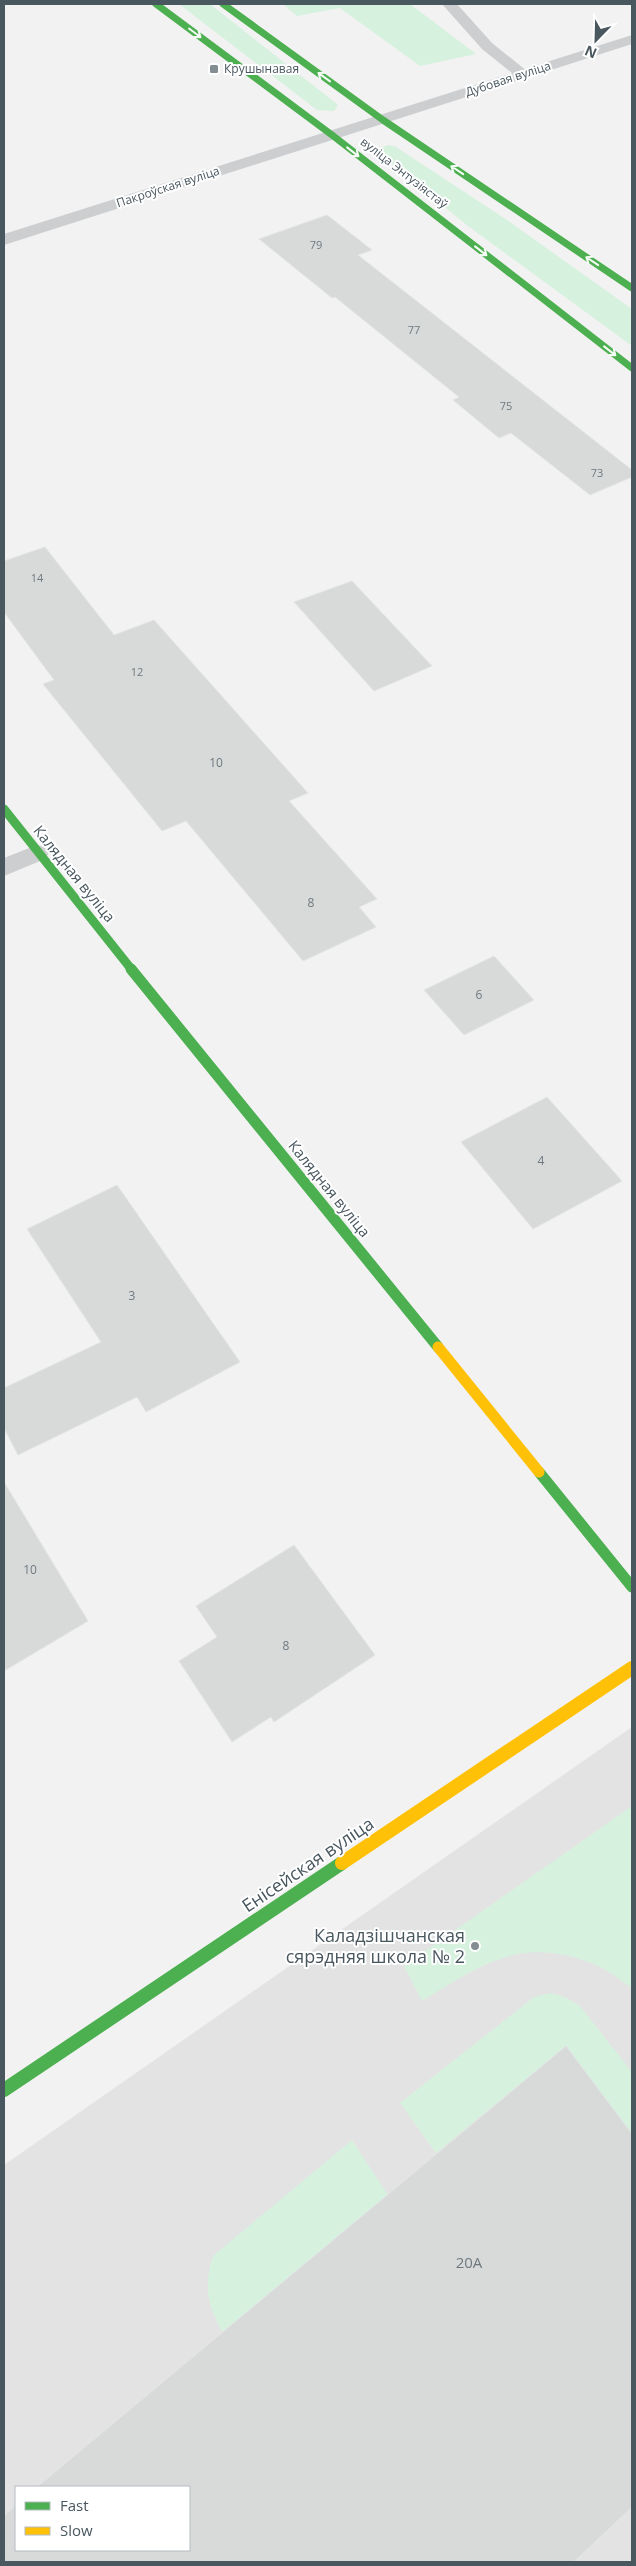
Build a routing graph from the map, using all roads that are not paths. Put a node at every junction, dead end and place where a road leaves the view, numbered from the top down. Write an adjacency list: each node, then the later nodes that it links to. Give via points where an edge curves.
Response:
1 (156, 4): 7 (street, вуліца Энтузіястаў, one-way to 7)
2 (223, 4): 6 (street, вуліца Энтузіястаў, one-way to 2)
3 (449, 4): 5 (street, via 487,46)
4 (632, 39): 5 (street, Дубовая вуліца)
5 (522, 74): 6 (street, Дубовая вуліца)
6 (383, 120): 7 (street, Дубовая вуліца); 9 (street, вуліца Энтузіястаў, one-way to 6)
7 (332, 135): 8 (street, Пакроўская вуліца); 10 (street, вуліца Энтузіястаў, one-way to 10)
8 (4, 240)
9 (632, 288)
10 (632, 368)
11 (4, 809): 12 (street, Калядная вуліца)
12 (37, 853): 13 (street); 14 (street, Калядная вуліца)
13 (4, 868)
14 (632, 1587)
15 (632, 1668): 16 (street, Енісейская вуліца)
16 (4, 2090)

